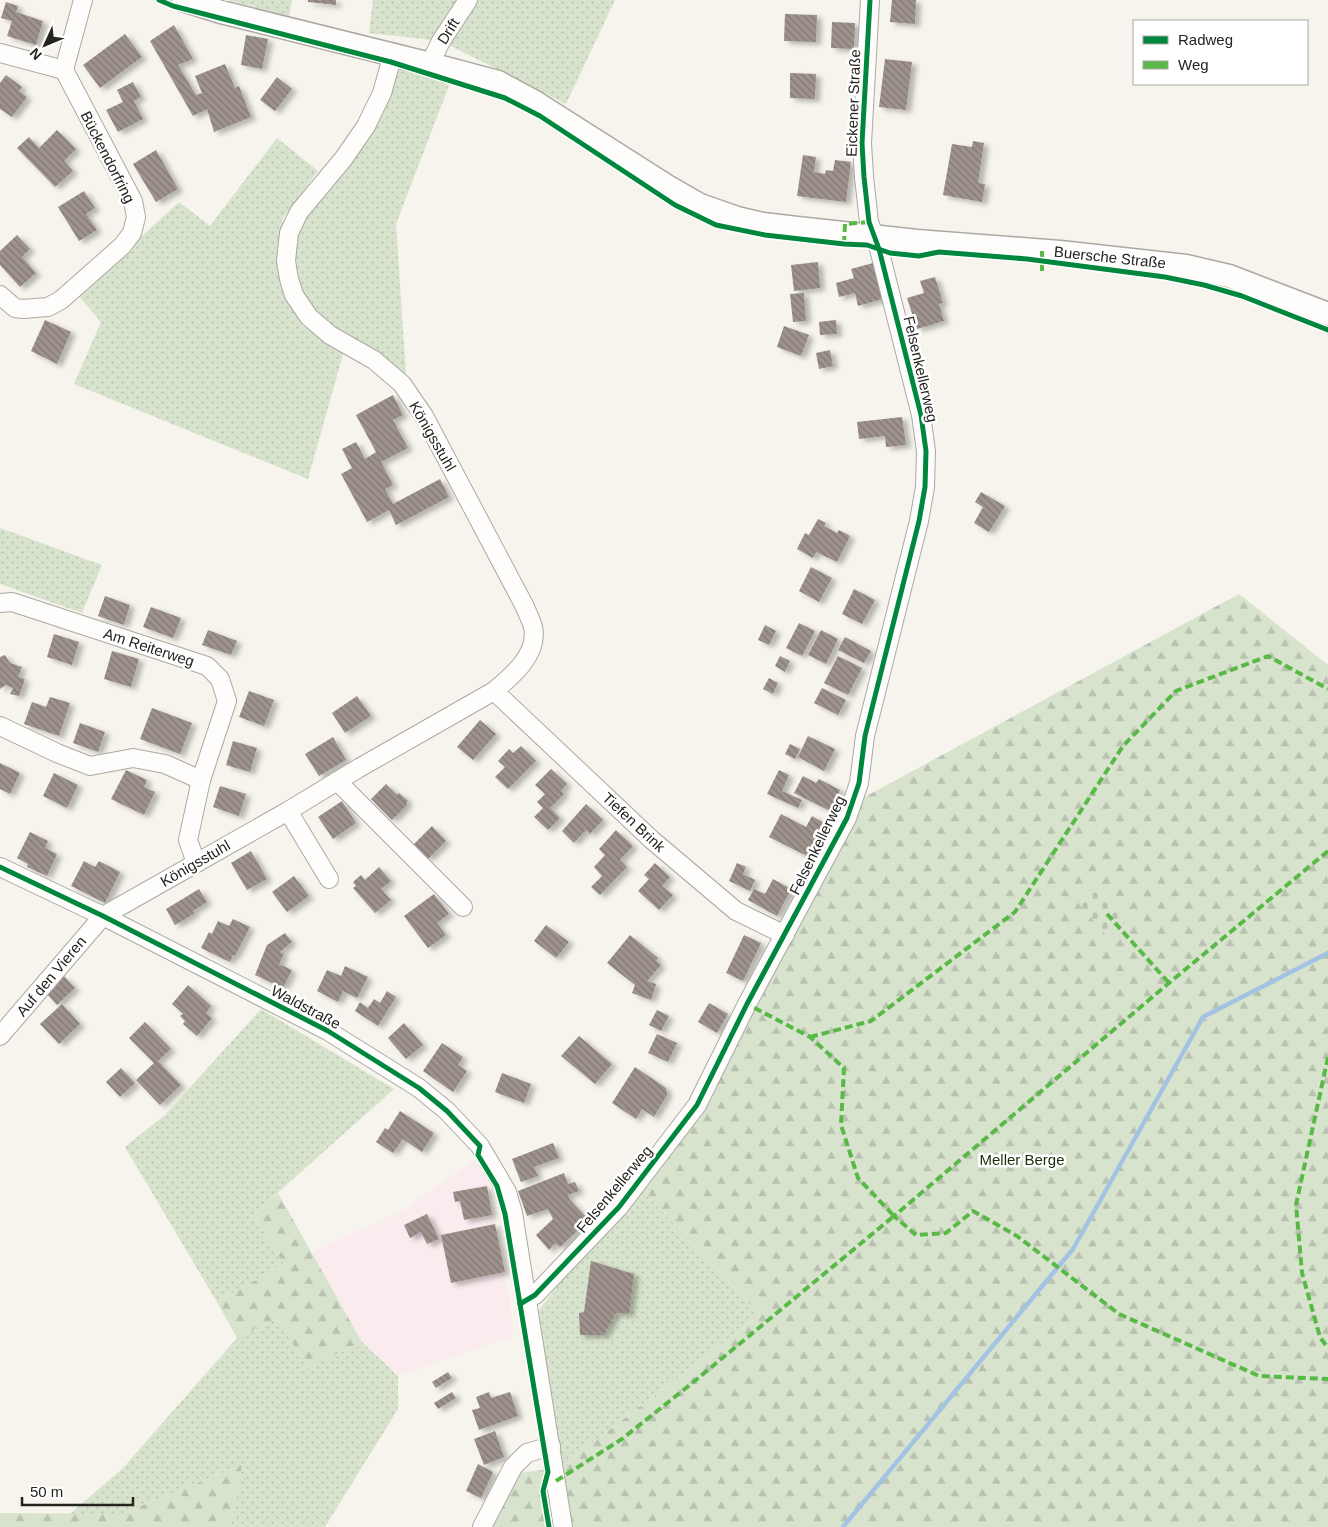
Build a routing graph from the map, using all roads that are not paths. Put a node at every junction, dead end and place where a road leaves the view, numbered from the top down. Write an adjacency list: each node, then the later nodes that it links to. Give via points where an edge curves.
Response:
1 (83, 0): 8 (street)
2 (183, 0): 6 (main road, Buersche Straße)
3 (468, 0): 7 (street, Drift, via 440,41)
4 (870, 0): 9 (street, Eickener Straße, via 862,143)
5 (0, 53): 8 (street)
6 (393, 54): 7 (main road, Buersche Straße); 13 (street, Königsstuhl, via 382,93 366,126 299,212 288,233 288,280 309,317 330,335 374,360 402,384 424,416 524,605 534,629 531,652 513,675)
7 (430, 64): 9 (main road, Buersche Straße, via 498,82 700,205 763,224)
8 (64, 70): 10 (street, Bückendorfring, via 133,201 136,217 132,233 122,246 61,300 48,307 23,310 15,308)
9 (873, 236): 11 (main road, Buersche Straße, via 1186,266 1229,276); 23 (street, Felsenkellerweg, via 921,415 926,487 865,736 859,783 847,818)
10 (0, 295)
11 (1328, 314)
12 (0, 603): 15 (street, Am Reiterweg, via 12,602 207,666 220,679 227,701)
13 (494, 691): 16 (street, Königsstuhl); 23 (street, Tiefen Brink, via 652,840 730,906)
14 (0, 726): 15 (street, via 90,766 133,758 165,764)
15 (201, 780): 18 (street, Am Reiterweg, via 188,840)
16 (338, 780): 17 (street, Königsstuhl); 21 (street)
17 (288, 811): 18 (street, Königsstuhl); 20 (street)
18 (196, 863): 22 (street, Königsstuhl)
19 (0, 867): 22 (street, Waldstraße)
20 (329, 879)
21 (463, 907)
22 (103, 916): 24 (street, Auf den Vieren); 25 (street, Waldstraße, via 328,1031 419,1088 447,1110 480,1146 508,1192)
23 (785, 935): 25 (street, Felsenkellerweg, via 697,1105 619,1207 535,1295)
24 (0, 1036)
25 (527, 1299): 26 (street, Waldstraße)
26 (551, 1446): 27 (street, via 527,1453 514,1467); 28 (street, Waldstraße)
27 (482, 1527)
28 (563, 1527)

